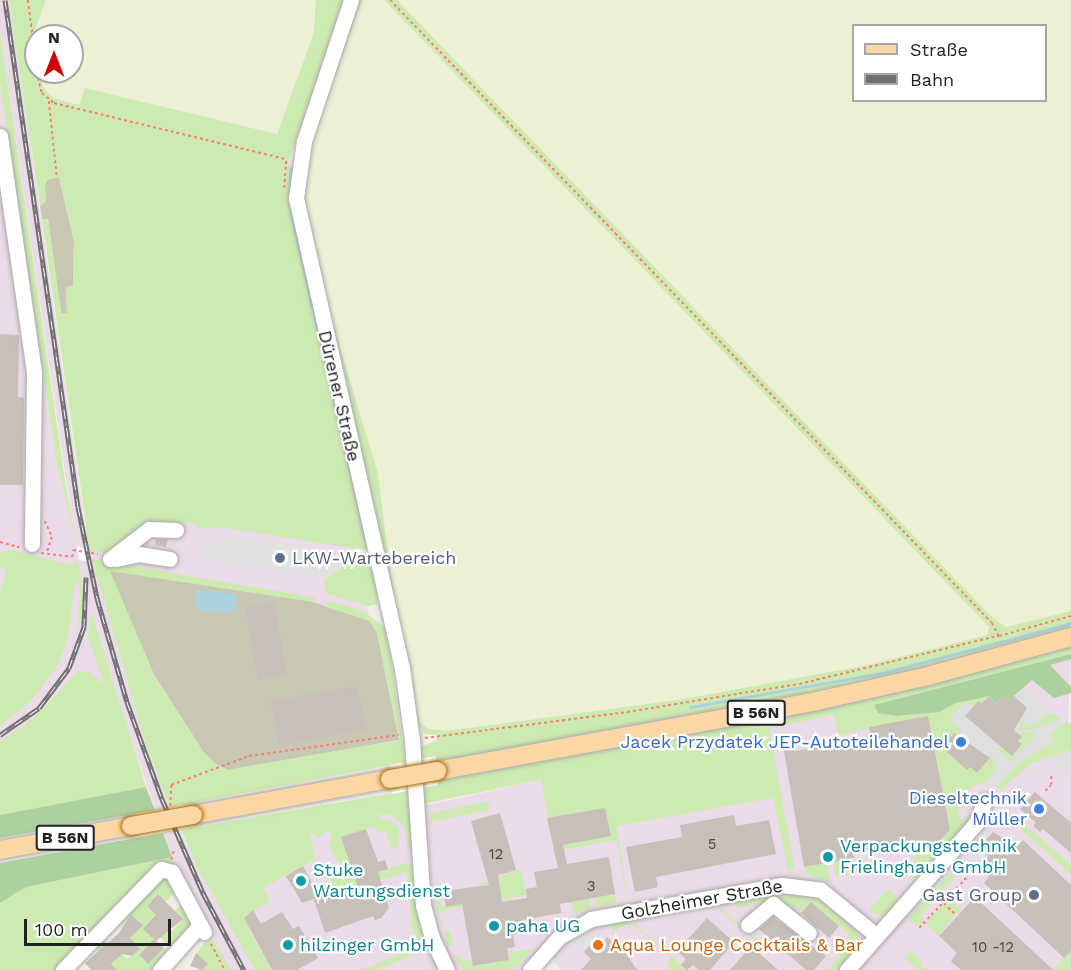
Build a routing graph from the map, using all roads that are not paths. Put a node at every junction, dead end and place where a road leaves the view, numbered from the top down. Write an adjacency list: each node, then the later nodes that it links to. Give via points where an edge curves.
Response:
1 (351, 0): 14 (street, Dürener Straße, via 304,141 296,198 402,668 424,911)
2 (0, 136): 4 (street, via 34,373)
3 (176, 530): 5 (street, via 149,529 110,559 143,554)
4 (30, 548)
5 (170, 559)
6 (1071, 637): 8 (main road, B 56N, bridge, via 817,701)
7 (985, 801): 11 (street, via 976,823)
8 (0, 850)
9 (748, 925): 10 (street, via 773,904)
10 (809, 933)
11 (877, 936): 15 (street, Golzheimer Straße, via 821,890 782,885 591,919 559,937); 16 (street)
12 (63, 970): 13 (street, via 161,869 172,872 202,929)
13 (160, 970)
14 (447, 970)
15 (530, 970)
16 (847, 970)

